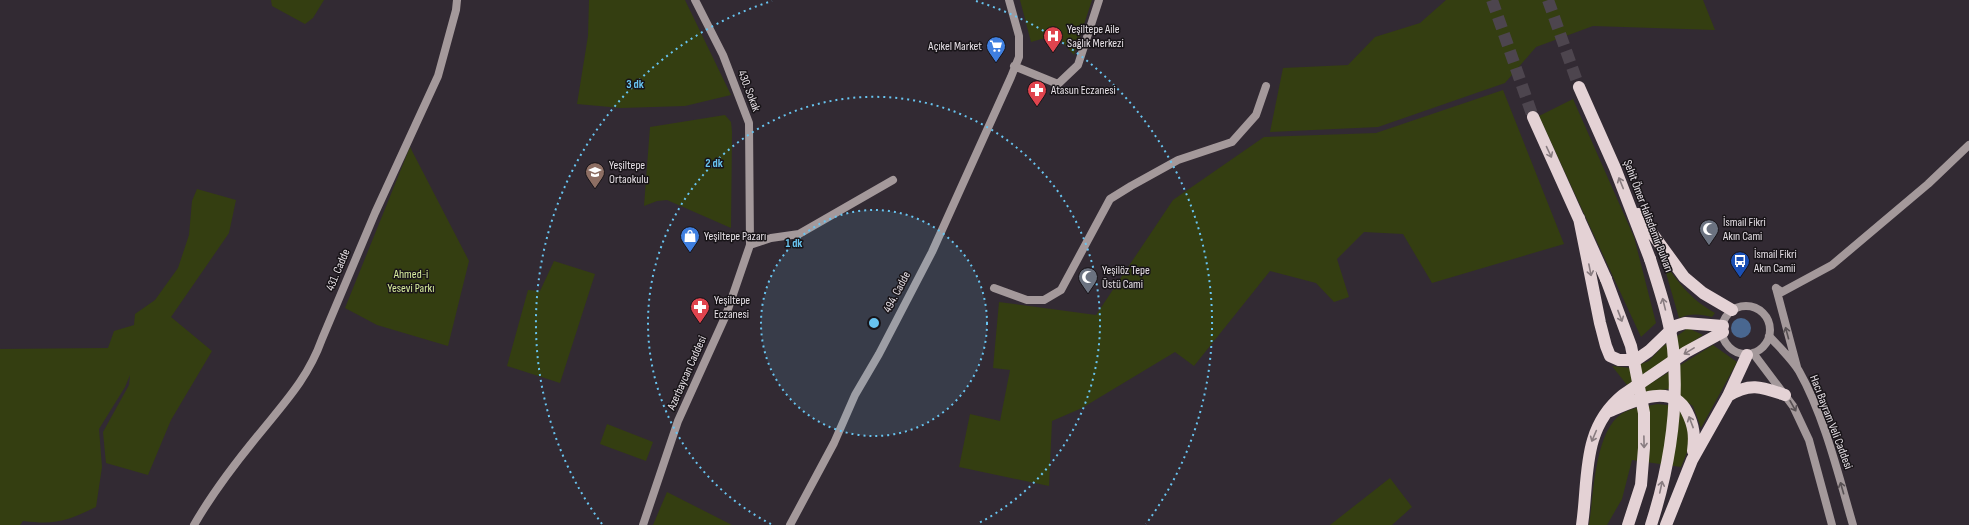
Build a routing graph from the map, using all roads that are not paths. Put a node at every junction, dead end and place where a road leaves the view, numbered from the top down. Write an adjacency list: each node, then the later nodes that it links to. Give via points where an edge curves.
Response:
1 (457, 0): 24 (street, 431. Cadde, via 438,76 375,213 315,360 304,379 240,457)
2 (695, 0): 13 (street, 430. Sokak, via 723,55 749,123)
3 (1009, 0): 5 (street, 494. Cadde, via 1018,36 1019,57)
4 (1100, 0): 5 (street, via 1078,65 1058,84)
5 (1014, 66): 26 (street, 494. Cadde, via 932,252 855,395 834,443)
6 (1266, 86): 14 (street, via 1256,115 1232,142 1178,160 1110,199 1061,290 1044,300 1027,300)
7 (1579, 87): 11 (highway, Şehit Ömer Halisdemir Bulvarı, one-way to 7)
8 (1533, 117): 12 (highway, one-way to 12)
9 (1969, 145): 19 (street, one-way to 9, via 1776,288 1782,292 1832,265 1928,184)
10 (893, 180): 13 (street, via 799,234 771,238)
11 (1628, 201): 15 (highway, via 1684,277 1703,293); 29 (highway, Şehit Ömer Halisdemir Bulvarı, one-way to 11, bridge, via 1665,471 1674,421 1675,378 1668,321 1650,259)
12 (1579, 218): 16 (highway, one-way to 16, via 1600,323 1610,356 1619,360 1636,360 1649,352 1675,326 1685,323); 28 (highway, one-way to 28, bridge, via 1632,346 1644,412 1641,486)
13 (750, 245): 25 (street, Azerbaycan Caddesi, via 726,315 678,422)
14 (994, 288)
15 (1732, 310): 16 (street, via 1727,314); 17 (street, via 1745,307 1760,312 1769,324)
16 (1723, 329): 18 (street, via 1724,338 1731,349); 22 (highway, one-way to 22, via 1623,395)
17 (1769, 336): 18 (street, via 1765,346); 19 (street, Hacı Bayram Veli Caddesi)
18 (1750, 354): 20 (street); 21 (highway)
19 (1798, 370): 32 (street, Hacı Bayram Veli Caddesi, one-way to 19, via 1833,458 1813,402)
20 (1786, 394): 21 (highway, via 1753,387 1740,388); 31 (street, one-way to 31, via 1809,440)
21 (1728, 396): 23 (highway)
22 (1604, 414): 23 (highway, one-way to 22, via 1695,435 1693,423 1684,405 1671,396 1657,395); 27 (highway, one-way to 27, via 1590,444)
23 (1692, 460): 30 (highway)
24 (194, 525)
25 (643, 525)
26 (790, 525)
27 (1582, 525)
28 (1628, 525)
29 (1651, 525)
30 (1666, 525)
31 (1832, 525)
32 (1853, 525)

